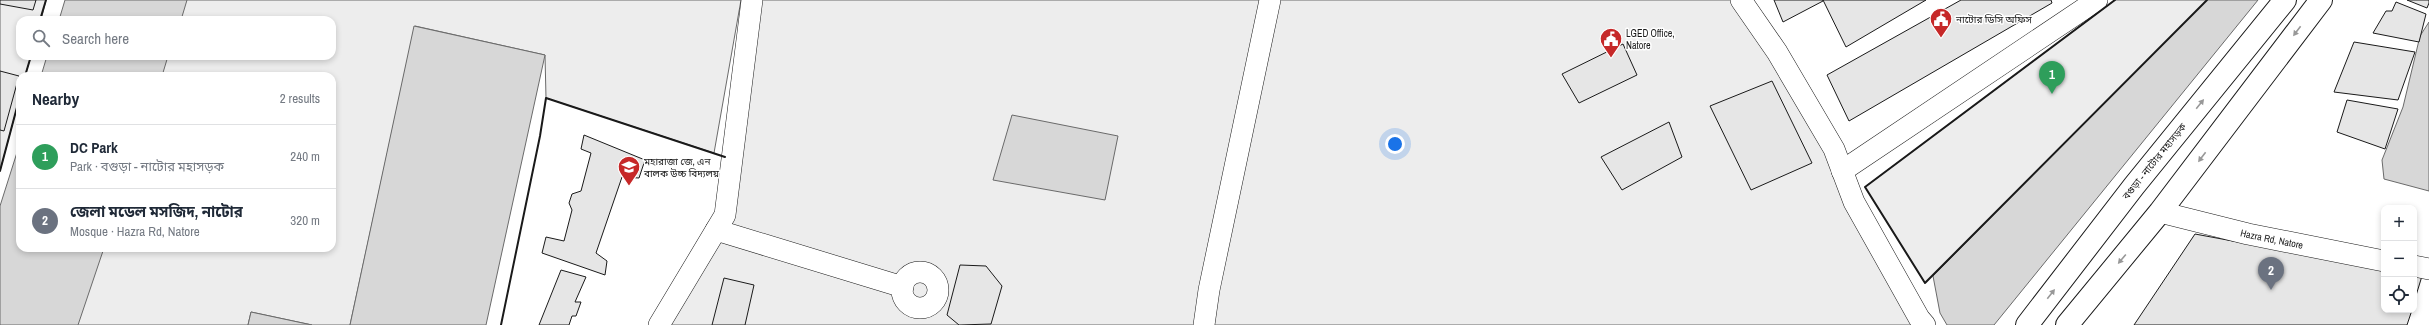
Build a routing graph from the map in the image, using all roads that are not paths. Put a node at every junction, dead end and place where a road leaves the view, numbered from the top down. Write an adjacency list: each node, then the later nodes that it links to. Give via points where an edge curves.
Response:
1 (752, 0): 9 (street, via 725,215)
2 (1270, 0): 15 (street, via 1209,290)
3 (1741, 0): 7 (street, via 1777,52 1834,149)
4 (2097, 0): 7 (street)
5 (2285, 0): 17 (highway, বগুড়া - নাটোর মহাসড়ক, one-way to 5, via 2134,186)
6 (2321, 0): 8 (highway, one-way to 8)
7 (1842, 171): 16 (street, via 1854,202)
8 (2160, 212): 10 (street, Hazra Rd, Natore, via 2248,234); 18 (highway, one-way to 18)
9 (716, 230): 13 (street); 14 (street)
10 (2381, 260)
11 (2417, 267): 12 (street)
12 (2429, 269)
13 (903, 287)
14 (659, 325)
15 (1204, 325)
16 (1925, 325)
17 (2027, 325)
18 (2067, 325)

